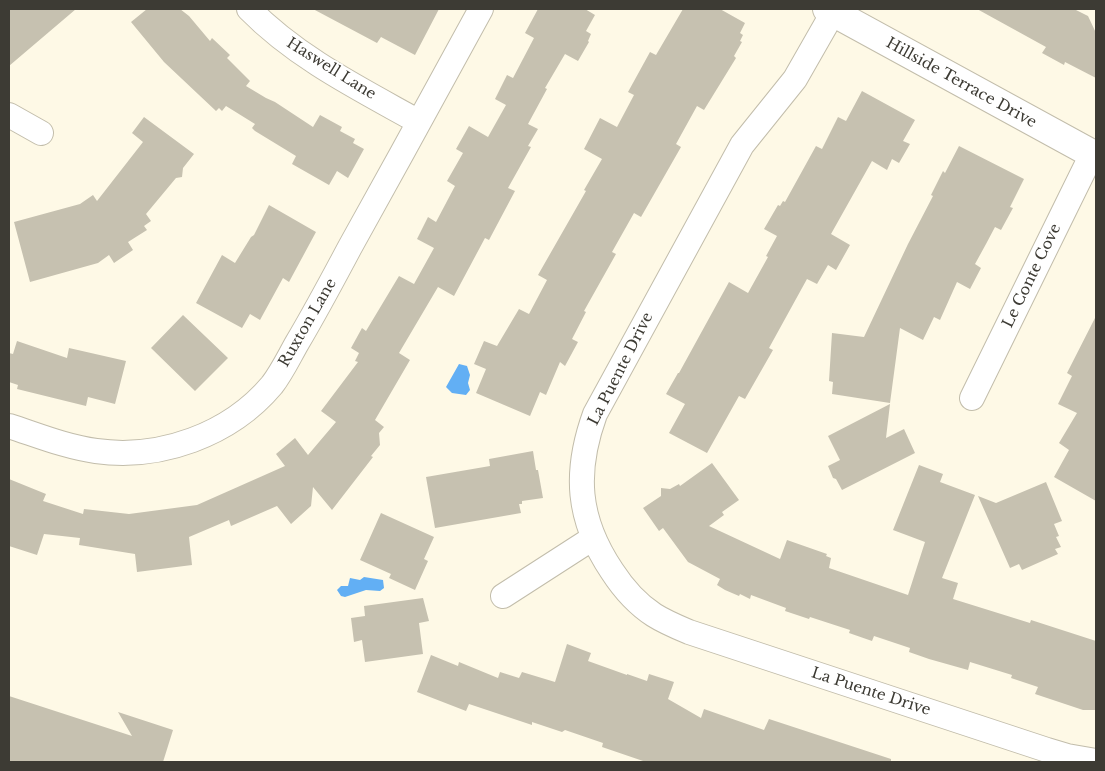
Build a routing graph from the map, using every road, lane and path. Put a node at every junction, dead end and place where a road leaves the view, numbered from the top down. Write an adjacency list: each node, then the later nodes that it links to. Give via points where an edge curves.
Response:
1 (249, 9): 5 (street, Haswell Lane, via 263,24 322,67)
2 (481, 9): 5 (street, Ruxton Lane)
3 (831, 10): 7 (street, Hillside Terrace Drive); 10 (street, La Puente Drive, via 795,79 732,161 595,414 584,451 581,476 583,502)
4 (9, 116): 6 (street)
5 (419, 122): 9 (street, Ruxton Lane, via 273,383 236,418 186,442 153,450 112,453 81,448)
6 (41, 133)
7 (1094, 155): 8 (street, Le Conte Cove)
8 (972, 398)
9 (9, 426)
10 (593, 538): 11 (street); 12 (street, La Puente Drive, via 626,591 670,624 1047,750)
11 (503, 596)
12 (1096, 761)

